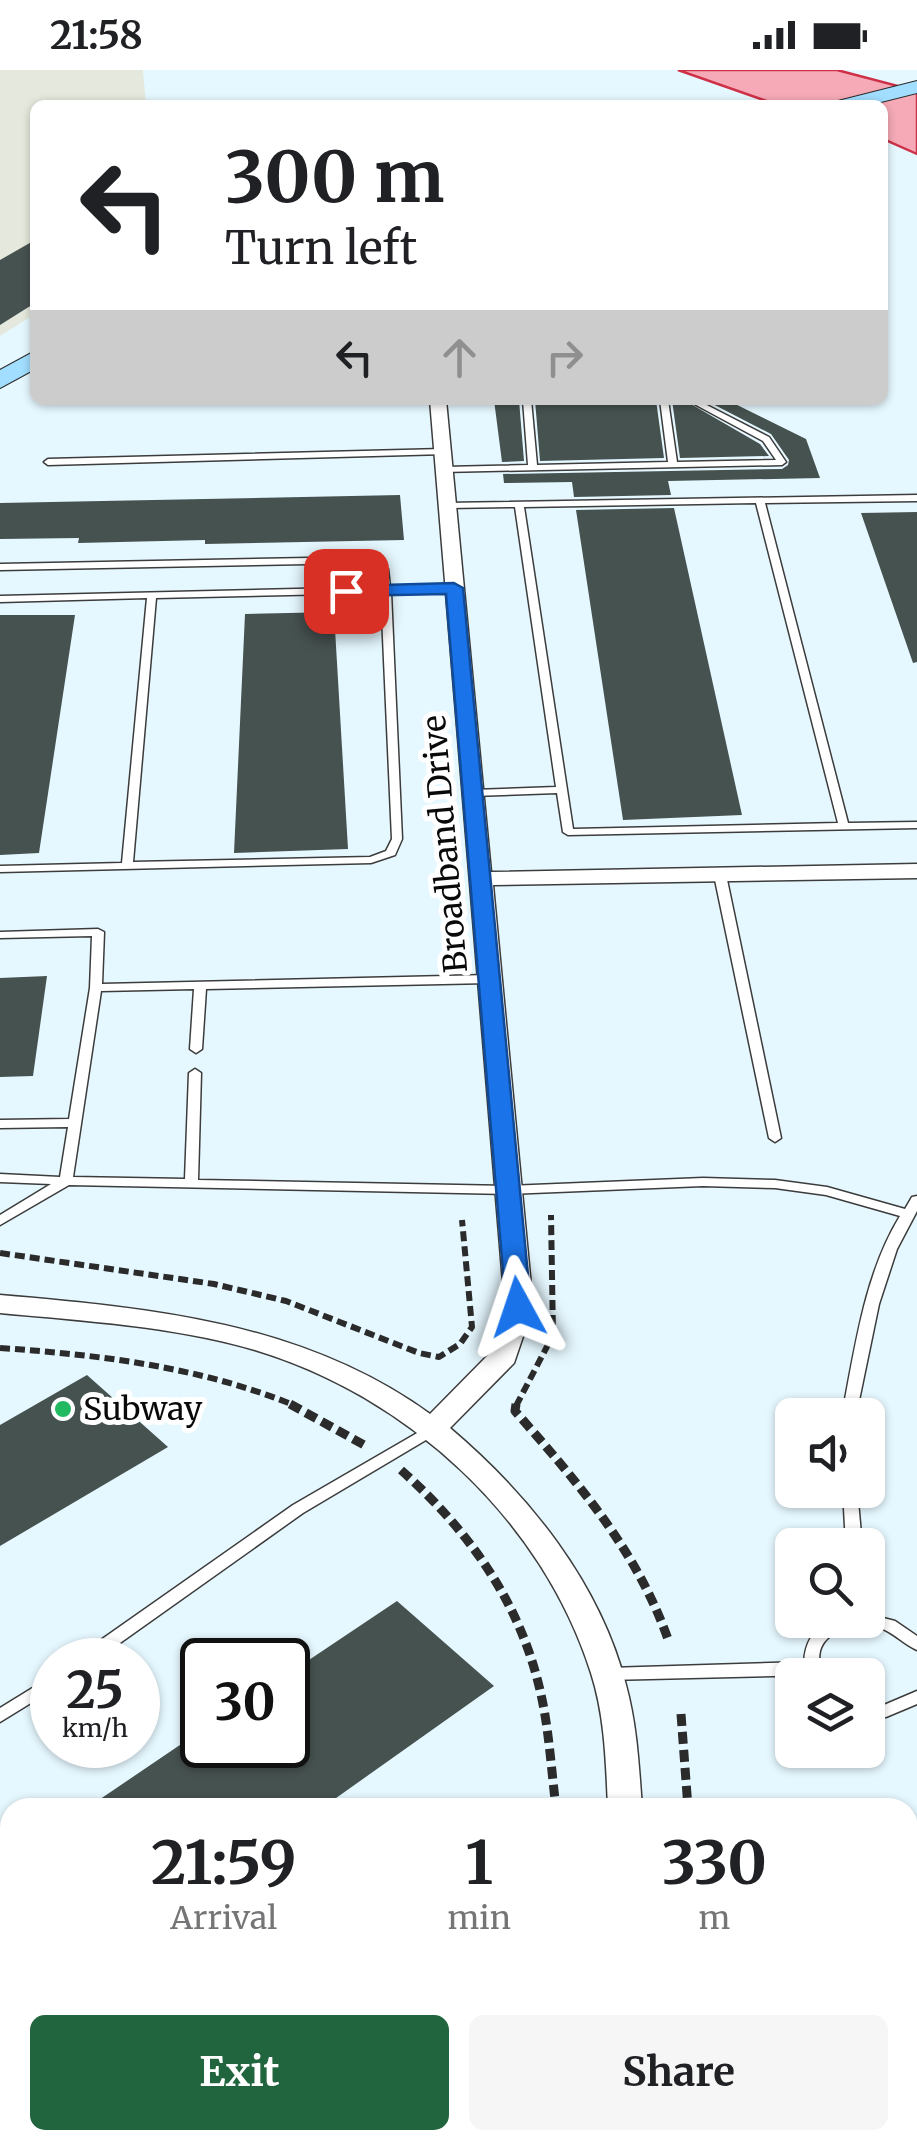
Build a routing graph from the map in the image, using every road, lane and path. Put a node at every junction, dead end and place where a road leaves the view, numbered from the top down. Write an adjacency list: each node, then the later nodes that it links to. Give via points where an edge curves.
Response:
1 (917, 88): 2 (main road)
2 (866, 100)
3 (30, 361): 4 (main road)
4 (0, 381)
5 (438, 405): 9 (street, Broadband Drive)
6 (527, 405): 12 (lane)
7 (665, 405): 11 (lane)
8 (701, 405): 11 (lane, via 766,438 782,462)
9 (444, 461): 10 (lane); 12 (lane); 15 (street, Broadband Drive)
10 (48, 462)
11 (673, 465): 12 (lane)
12 (533, 468)
13 (917, 498): 14 (lane)
14 (760, 500): 16 (lane); 25 (lane)
15 (448, 504): 16 (lane); 18 (street, Broadband Drive)
16 (520, 504): 22 (lane)
17 (0, 567): 19 (lane, via 363,560 385,570)
18 (454, 588): 19 (lane); 23 (street, Broadband Drive)
19 (385, 590): 20 (lane); 26 (lane, via 397,838 391,854 371,860)
20 (152, 595): 21 (lane); 26 (lane)
21 (0, 598)
22 (562, 790): 23 (lane); 25 (lane, via 568,832)
23 (473, 793): 30 (street, Broadband Drive)
24 (917, 825): 25 (lane)
25 (844, 826)
26 (127, 866): 27 (lane)
27 (0, 870)
28 (917, 872): 29 (street)
29 (720, 875): 30 (street); 39 (lane)
30 (480, 879): 32 (street, Broadband Drive)
31 (0, 936): 34 (lane, via 98,932)
32 (489, 979): 33 (lane); 43 (street, Broadband Drive)
33 (200, 986): 34 (lane); 35 (lane)
34 (96, 988): 37 (lane)
35 (196, 1049)
36 (195, 1073): 42 (lane)
37 (76, 1123): 38 (lane); 41 (lane)
38 (0, 1124)
39 (775, 1138)
40 (0, 1178): 41 (lane)
41 (66, 1181): 42 (lane); 48 (lane)
42 (190, 1183): 43 (lane)
43 (508, 1190): 45 (lane, via 775,1184); 52 (street, Broadband Drive, via 518,1307 504,1356)
44 (917, 1200): 45 (lane)
45 (907, 1214): 51 (lane, via 872,1305)
46 (551, 1215): 55 (path, via 555,1330 548,1356 515,1400 515,1411 602,1512 656,1598)
47 (462, 1220): 49 (path, via 472,1327 439,1357 286,1301)
48 (0, 1222)
49 (0, 1252)
50 (0, 1304): 52 (street, via 134,1316 294,1352 364,1384)
51 (853, 1398)
52 (431, 1430): 54 (lane, via 298,1509); 58 (street, via 527,1520 578,1600)
53 (885, 1624): 56 (lane)
54 (115, 1638)
55 (669, 1642)
56 (917, 1644)
57 (775, 1672): 58 (lane)
58 (608, 1674): 64 (street)
59 (30, 1696): 63 (lane)
60 (917, 1697): 61 (lane)
61 (885, 1711)
62 (681, 1714): 65 (path)
63 (0, 1716)
64 (625, 1798)
65 (687, 1798)

